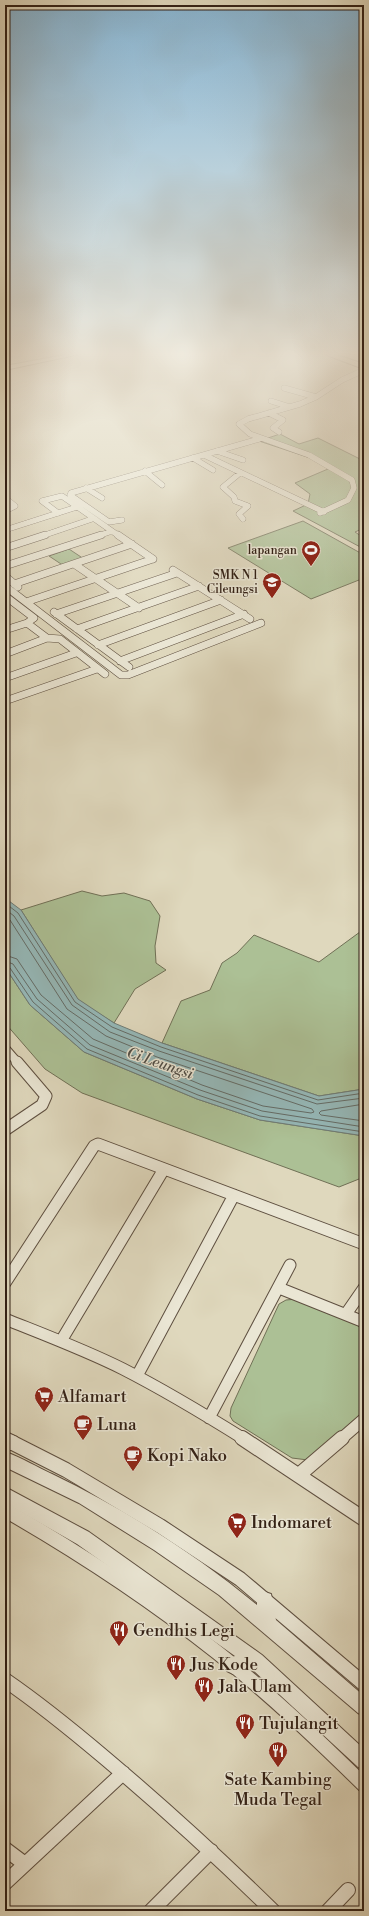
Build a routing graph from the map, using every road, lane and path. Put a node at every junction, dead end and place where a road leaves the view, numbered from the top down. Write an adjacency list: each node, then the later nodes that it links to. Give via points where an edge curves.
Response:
1 (248, 442): 3 (street)
2 (270, 442): 11 (street, via 308,455 352,480 354,488 348,500 322,512 264,482)
3 (217, 451): 4 (street); 6 (street)
4 (204, 455): 5 (street); 11 (street)
5 (193, 458): 7 (street); 9 (street)
6 (243, 460)
7 (172, 464): 8 (street); 10 (street)
8 (183, 470)
9 (213, 470)
10 (145, 471): 12 (street); 13 (street)
11 (240, 473): 20 (street, via 237,478 222,487 234,496 235,501 248,506 239,514)
12 (162, 486)
13 (86, 488): 15 (street); 21 (street, via 76,490 70,495 109,522)
14 (5, 498): 17 (street, via 15,506)
15 (102, 498)
16 (77, 507): 18 (street); 18 (street, via 59,496 42,501); 19 (street)
17 (5, 511)
18 (58, 513): 22 (street)
19 (92, 519): 23 (street); 25 (street)
20 (243, 519)
21 (122, 520)
22 (5, 530)
23 (112, 531): 24 (street); 27 (street)
24 (132, 544): 26 (street); 31 (street, via 153,559)
25 (5, 548)
26 (74, 564): 30 (street, via 17,586); 31 (street)
27 (5, 566)
28 (170, 568): 29 (street)
29 (177, 573): 33 (street); 34 (street)
30 (5, 576)
31 (96, 579): 34 (street); 37 (street)
32 (5, 586): 37 (street)
33 (199, 586): 36 (street); 40 (street)
34 (119, 593): 40 (street); 46 (street, via 54,612)
35 (5, 596): 38 (street)
36 (221, 600): 41 (street); 49 (street)
37 (26, 602): 45 (street)
38 (16, 604): 39 (street); 43 (street, via 34,618)
39 (5, 608)
40 (139, 608): 46 (street)
41 (244, 614): 42 (street); 52 (street)
42 (250, 619)
43 (27, 622): 45 (street); 47 (street)
44 (261, 624): 45 (street, via 128,675 118,673)
45 (45, 627): 48 (street)
46 (77, 629): 49 (street)
47 (5, 630)
48 (47, 638): 50 (street, via 60,638); 51 (street)
49 (98, 645): 52 (street)
50 (76, 653): 54 (street); 56 (street)
51 (5, 654)
52 (120, 661): 53 (street)
53 (129, 667)
54 (97, 669): 55 (street); 57 (street)
55 (105, 674)
56 (5, 678)
57 (5, 701)
58 (6, 1050): 59 (street, via 46,1096 42,1105)
59 (5, 1130)
60 (164, 1169): 61 (street); 64 (street, via 98,1144 94,1146); 70 (street)
61 (234, 1195): 62 (street); 71 (street)
62 (364, 1244)
63 (290, 1265): 65 (street)
64 (5, 1283)
65 (279, 1288): 67 (street); 72 (street)
66 (364, 1288): 67 (street)
67 (346, 1314): 69 (street)
68 (5, 1319): 70 (street)
69 (364, 1322)
70 (61, 1341): 71 (street)
71 (137, 1376): 72 (street)
72 (209, 1418): 76 (street)
73 (364, 1419): 76 (street)
74 (7, 1442): 80 (street, via 66,1470 160,1526 240,1579)
75 (5, 1459): 81 (street, via 85,1498 151,1538 225,1589)
76 (300, 1474): 79 (street)
77 (5, 1495): 82 (street, via 83,1538)
78 (5, 1510): 83 (street, via 132,1588)
79 (364, 1519)
80 (265, 1600): 81 (street); 85 (street)
81 (268, 1624): 86 (street)
82 (256, 1661): 83 (street); 87 (street)
83 (233, 1665): 89 (street)
84 (5, 1680): 88 (street, via 49,1710)
85 (364, 1684)
86 (364, 1707)
87 (364, 1761)
88 (123, 1773): 91 (street); 92 (street)
89 (364, 1785)
90 (5, 1849): 92 (street)
91 (211, 1850): 95 (street); 96 (street)
92 (25, 1864): 93 (street)
93 (5, 1883)
94 (348, 1890): 97 (street)
95 (151, 1911)
96 (274, 1911)
97 (328, 1911)

